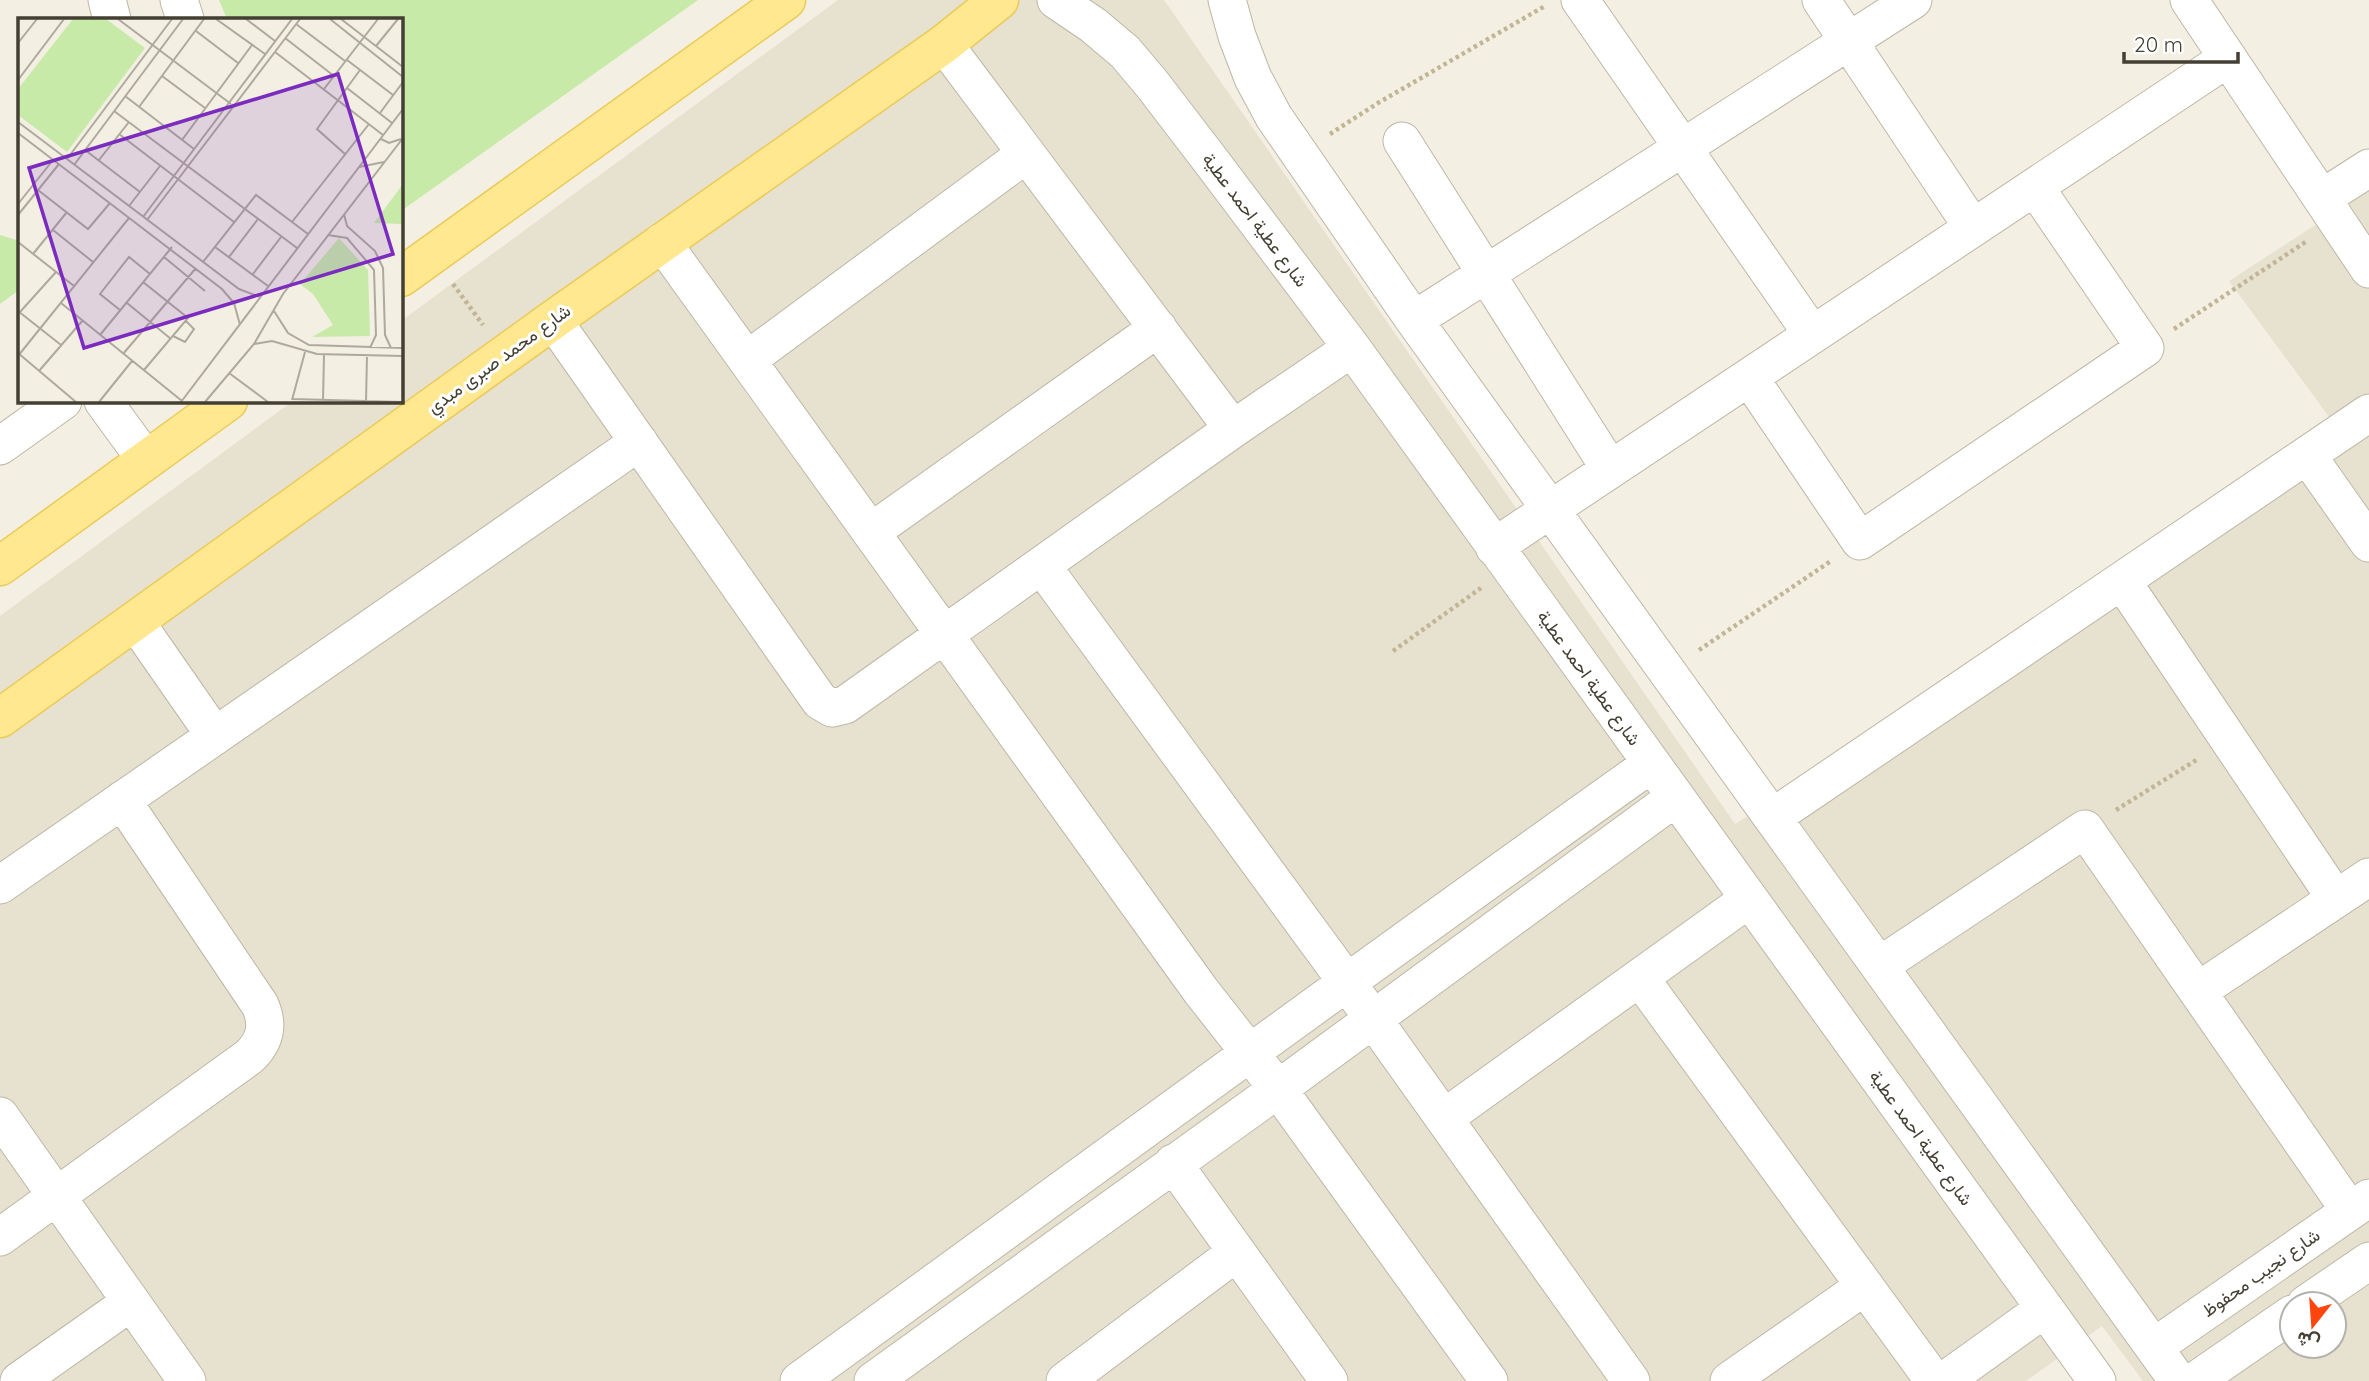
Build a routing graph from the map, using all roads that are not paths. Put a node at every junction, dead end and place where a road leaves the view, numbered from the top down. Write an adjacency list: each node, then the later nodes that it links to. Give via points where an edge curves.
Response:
1 (107, 0): 11 (street)
2 (179, 0): 12 (street)
3 (786, 0): 24 (main road)
4 (999, 0): 14 (main road, شارع محمد صبرى مبدي)
5 (1056, 0): 31 (street, شارع عطية احمد عطية, via 1125,52 1152,83)
6 (1227, 0): 28 (street, via 1253,78 1274,117)
7 (1580, 0): 17 (street)
8 (1821, 0): 13 (street)
9 (1913, 0): 13 (street)
10 (2189, 0): 15 (street)
11 (112, 18)
12 (186, 18)
13 (1849, 41): 17 (street); 22 (street)
14 (944, 44): 18 (street); 23 (main road, شارع محمد صبرى مبدي)
15 (2228, 58): 20 (street); 21 (street)
16 (1402, 141): 26 (street)
17 (1682, 147): 26 (street); 30 (street)
18 (1026, 155): 29 (street); 32 (street)
19 (2369, 168): 21 (street)
20 (2035, 187): 22 (street); 33 (street, via 2145,348 1860,541)
21 (2329, 210): 25 (street)
22 (1973, 228): 30 (street)
23 (662, 242): 27 (main road, شارع محمد صبرى مبدي); 32 (street)
24 (412, 267)
25 (2369, 269)
26 (1486, 273): 28 (street); 43 (street)
27 (554, 320): 39 (street); 51 (main road, شارع محمد صبرى مبدي)
28 (1414, 320): 44 (street)
29 (1158, 328): 38 (street); 45 (street)
30 (1812, 334): 33 (street)
31 (1352, 348): 38 (street); 47 (street, شارع عطية احمد عطية)
32 (747, 360): 45 (street)
33 (1749, 377): 43 (street)
34 (61, 402): 40 (street)
35 (104, 402): 42 (street)
36 (227, 402): 42 (main road)
37 (2369, 413): 41 (street)
38 (1233, 429): 49 (street)
39 (639, 442): 52 (street, via 825,705 845,705); 56 (street)
40 (0, 446)
41 (2307, 455): 46 (street); 50 (street)
42 (146, 460): 48 (main road)
43 (1610, 469): 44 (street)
44 (1550, 509): 47 (street); 60 (street)
45 (871, 532): 52 (street)
46 (2369, 543)
47 (1502, 557): 57 (street, شارع عطية احمد عطية)
48 (0, 566)
49 (1042, 566): 52 (street); 67 (street)
50 (2122, 581): 60 (street); 64 (street)
51 (135, 621): 53 (main road, شارع محمد صبرى مبدي); 56 (street)
52 (944, 635): 70 (street)
53 (50, 682): 54 (main road); 55 (main road, شارع محمد صبرى مبدي)
54 (0, 685)
55 (0, 718)
56 (215, 736): 59 (street)
57 (1651, 764): 58 (street, شارع عطية احمد عطية); 67 (street)
58 (1676, 797): 63 (street, شارع عطية احمد عطية); 69 (street)
59 (122, 800): 62 (street); 75 (street, via 260,1005 266,1027 264,1038 250,1056)
60 (1773, 817): 65 (street)
61 (2369, 877): 64 (street)
62 (0, 884)
63 (1749, 899): 66 (street); 83 (street, شارع عطية احمد عطية)
64 (2336, 899): 68 (street)
65 (1879, 966): 68 (street, via 2085,829); 85 (street)
66 (1640, 978): 73 (street); 80 (street)
67 (1346, 981): 69 (street); 70 (street)
68 (2198, 991): 76 (street)
69 (1373, 1019): 71 (street); 73 (street)
70 (1249, 1054): 71 (street); 89 (street)
71 (1278, 1089): 74 (street); 93 (street)
72 (0, 1116): 75 (street)
73 (1444, 1118): 94 (street)
74 (1173, 1163): 78 (street); 90 (street)
75 (57, 1196): 77 (street); 82 (street)
76 (2360, 1205): 85 (street, شارع نجيب محفوظ)
77 (0, 1237)
78 (1237, 1252): 91 (street); 92 (street)
79 (2369, 1261): 81 (street)
80 (1865, 1286): 95 (street); 96 (street)
81 (2327, 1290)
82 (131, 1302): 87 (street); 88 (street)
83 (2044, 1309): 86 (street, شارع عطية احمد عطية); 97 (street)
84 (2278, 1324): 99 (street)
85 (2154, 1347): 98 (street)
86 (2081, 1375)
87 (26, 1379)
88 (187, 1381)
89 (799, 1381)
90 (873, 1381)
91 (1065, 1381)
92 (1329, 1381)
93 (1489, 1381)
94 (1631, 1381)
95 (1729, 1381)
96 (1934, 1381)
97 (1944, 1381)
98 (2178, 1381)
99 (2195, 1381)

